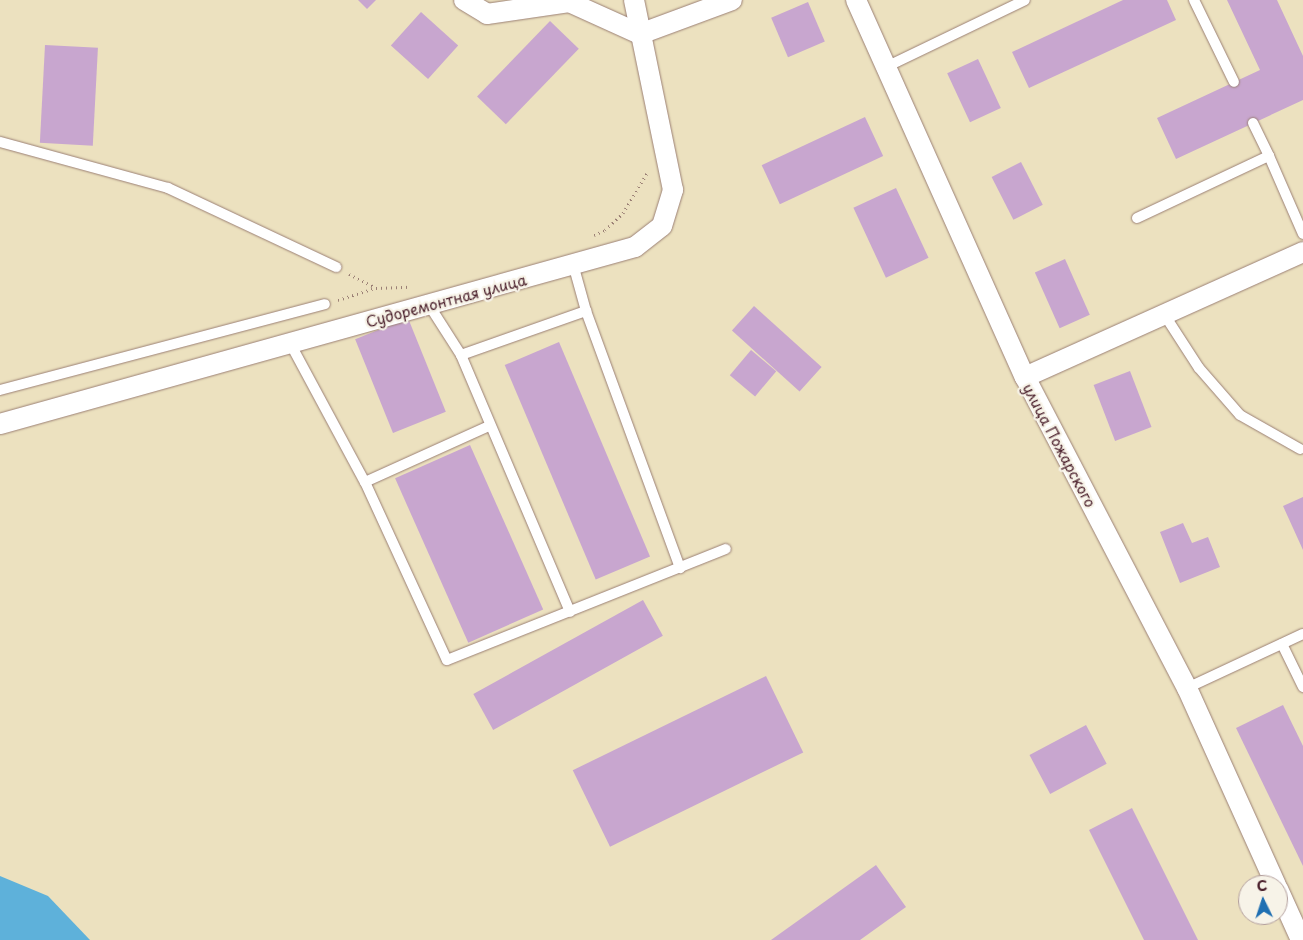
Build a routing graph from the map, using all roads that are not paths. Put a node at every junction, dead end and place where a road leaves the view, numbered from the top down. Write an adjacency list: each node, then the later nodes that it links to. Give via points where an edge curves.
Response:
1 (464, 0): 7 (street, via 487,14 569,2)
2 (634, 0): 7 (street, Судоремонтная улица)
3 (732, 0): 7 (street)
4 (856, 0): 8 (street, улица Пожарского)
5 (1025, 0): 8 (lane)
6 (1194, 0): 9 (lane)
7 (640, 34): 16 (street, Судоремонтная улица, via 673,190 662,226 635,247)
8 (886, 67): 24 (street, улица Пожарского)
9 (1234, 82)
10 (1253, 123): 12 (lane)
11 (0, 142): 17 (lane, via 168,188)
12 (1269, 156): 13 (lane); 14 (lane)
13 (1137, 218)
14 (1303, 234)
15 (1303, 252): 21 (street)
16 (573, 264): 19 (street, Судоремонтная улица); 20 (lane)
17 (336, 267)
18 (326, 304): 25 (lane)
19 (429, 304): 22 (street, Судоремонтная улица); 23 (lane)
20 (586, 311): 23 (lane); 31 (lane)
21 (1164, 314): 24 (street); 28 (lane, via 1199,368 1240,415)
22 (290, 343): 26 (street, Судоремонтная улица); 29 (lane)
23 (461, 355): 27 (lane)
24 (1025, 377): 36 (street, улица Пожарского)
25 (0, 390)
26 (0, 424)
27 (489, 426): 29 (lane); 32 (lane)
28 (1300, 448)
29 (365, 482): 32 (lane, via 447,660)
30 (726, 549): 31 (lane)
31 (680, 568): 32 (lane)
32 (570, 612)
33 (1303, 634): 34 (lane)
34 (1282, 644): 35 (lane); 36 (lane)
35 (1303, 687)
36 (1188, 688): 37 (street, улица Пожарского)
37 (1272, 875)
38 (1288, 911): 39 (street)
39 (1301, 940)

